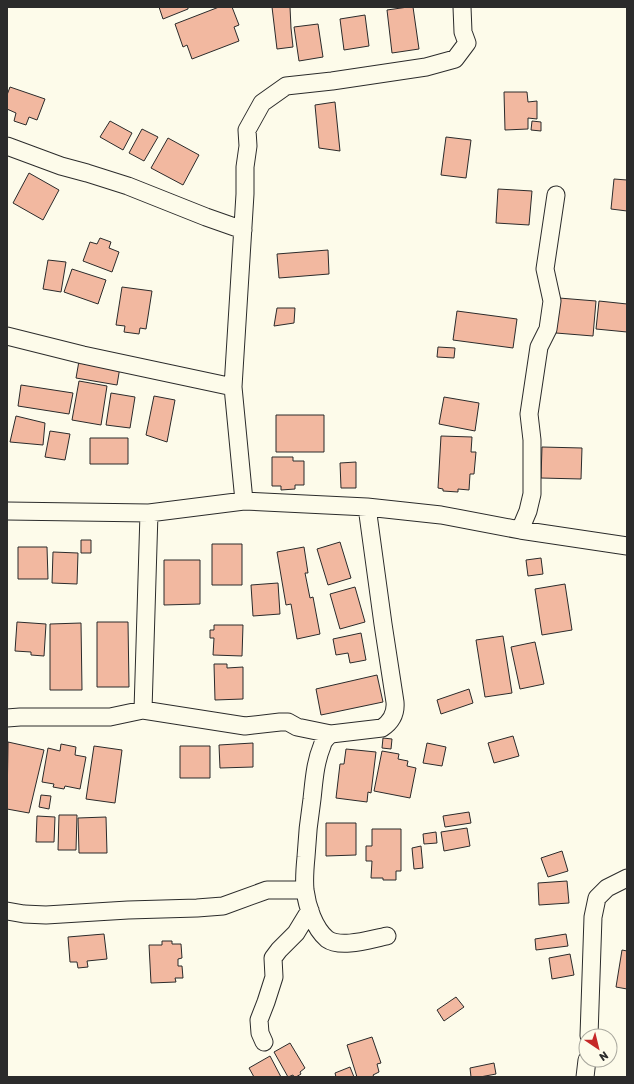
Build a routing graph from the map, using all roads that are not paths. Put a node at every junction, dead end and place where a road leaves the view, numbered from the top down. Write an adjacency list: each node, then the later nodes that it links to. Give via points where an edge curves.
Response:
1 (462, 7): 4 (street, via 463,32 467,43 454,60 426,67 286,86 262,103 247,130)
2 (7, 146): 4 (street, via 61,166 128,186)
3 (556, 195): 11 (street, via 545,269 552,301 548,329 539,347 529,414 532,440 532,494)
4 (242, 230): 6 (street)
5 (7, 336): 6 (street)
6 (233, 387): 7 (street)
7 (244, 501): 8 (street); 10 (street)
8 (367, 507): 11 (street, via 441,515); 15 (street, via 396,709 388,724 382,728)
9 (7, 511): 10 (street)
10 (149, 513): 13 (street)
11 (520, 530): 12 (street)
12 (627, 546)
13 (143, 710): 14 (street, via 110,717); 15 (street, via 245,726 288,722 297,727)
14 (7, 718)
15 (331, 734): 17 (street, via 322,743 317,761 308,830)
16 (627, 878): 21 (street, via 607,888 597,898 593,917)
17 (305, 890): 18 (street); 19 (street, via 267,890 223,906 197,908 46,915)
18 (310, 910): 20 (street, via 320,932 328,940 348,943); 22 (street, via 296,933 273,958 274,977 259,1020)
19 (7, 911)
20 (387, 936)
21 (589, 1028)
22 (264, 1042)

